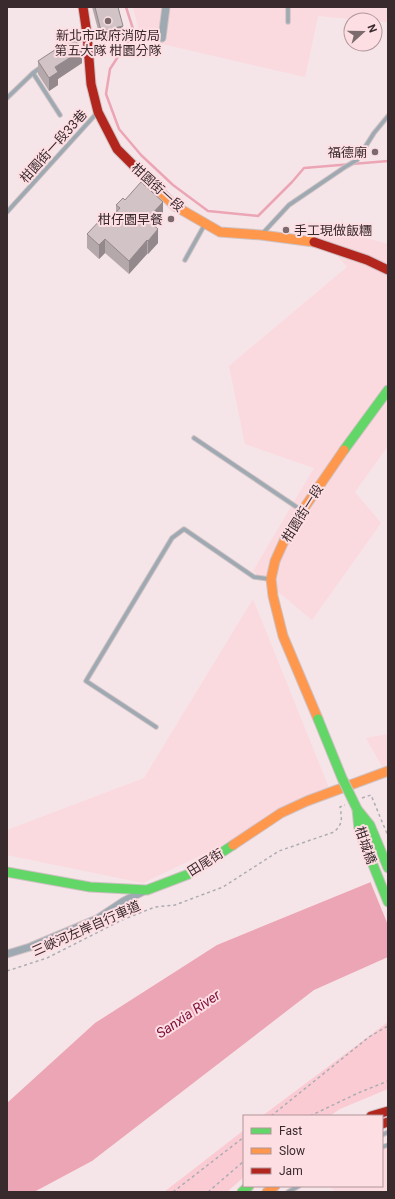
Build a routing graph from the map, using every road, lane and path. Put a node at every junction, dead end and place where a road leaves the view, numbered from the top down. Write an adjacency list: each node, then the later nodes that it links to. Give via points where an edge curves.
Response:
1 (83, 7): 5 (street, 柑園街一段)
2 (166, 7): 6 (street)
3 (288, 7): 4 (lane)
4 (288, 22)
5 (87, 34): 7 (lane); 11 (street, 柑園街一段, via 91,84)
6 (162, 38)
7 (69, 47)
8 (45, 65): 9 (lane)
9 (33, 74): 10 (lane); 12 (lane)
10 (7, 98)
11 (98, 112): 14 (lane, 柑園街一段33巷); 15 (street, 柑園街一段, via 117,149 145,183 175,206)
12 (60, 115)
13 (388, 116): 16 (lane, via 357,160 290,205)
14 (7, 212)
15 (205, 224): 16 (street, 柑園街一段, via 220,232); 17 (lane)
16 (261, 235): 18 (street, 柑園街一段, via 314,242)
17 (185, 260)
18 (388, 270)
19 (388, 390): 21 (street, 柑園街一段)
20 (194, 438): 21 (lane)
21 (301, 510): 22 (street, 柑園街一段, via 283,542)
22 (271, 579): 23 (street, 柑園街一段, via 283,636); 24 (lane, via 254,577 184,529 172,538 86,681)
23 (318, 719): 27 (street, 柑城橋, bridge)
24 (156, 727)
25 (388, 771): 31 (street, 田尾街, via 281,813 189,874)
26 (346, 804): 34 (path, 三峽河左岸自行車道, via 340,807 342,817 339,827 334,832 279,851 223,887 175,905 155,907 122,920 47,958)
27 (357, 804): 28 (path, via 370,795); 29 (street, 柑城橋, via 370,825); 32 (street, 柑城橋, via 359,830)
28 (388, 836)
29 (388, 868)
30 (7, 872): 31 (street, 田尾街, via 90,887)
31 (148, 890): 33 (street, via 124,901 97,919)
32 (388, 902)
33 (7, 954)
34 (7, 971)
35 (388, 1026): 38 (path, via 370,1037)
36 (388, 1081): 39 (path)
37 (388, 1111): 40 (street)
38 (271, 1115)
39 (312, 1115)
40 (374, 1115)
41 (243, 1138): 44 (path)
42 (243, 1162): 45 (path)
43 (297, 1187): 46 (lane)
44 (173, 1192)
45 (208, 1192)
46 (288, 1192)

